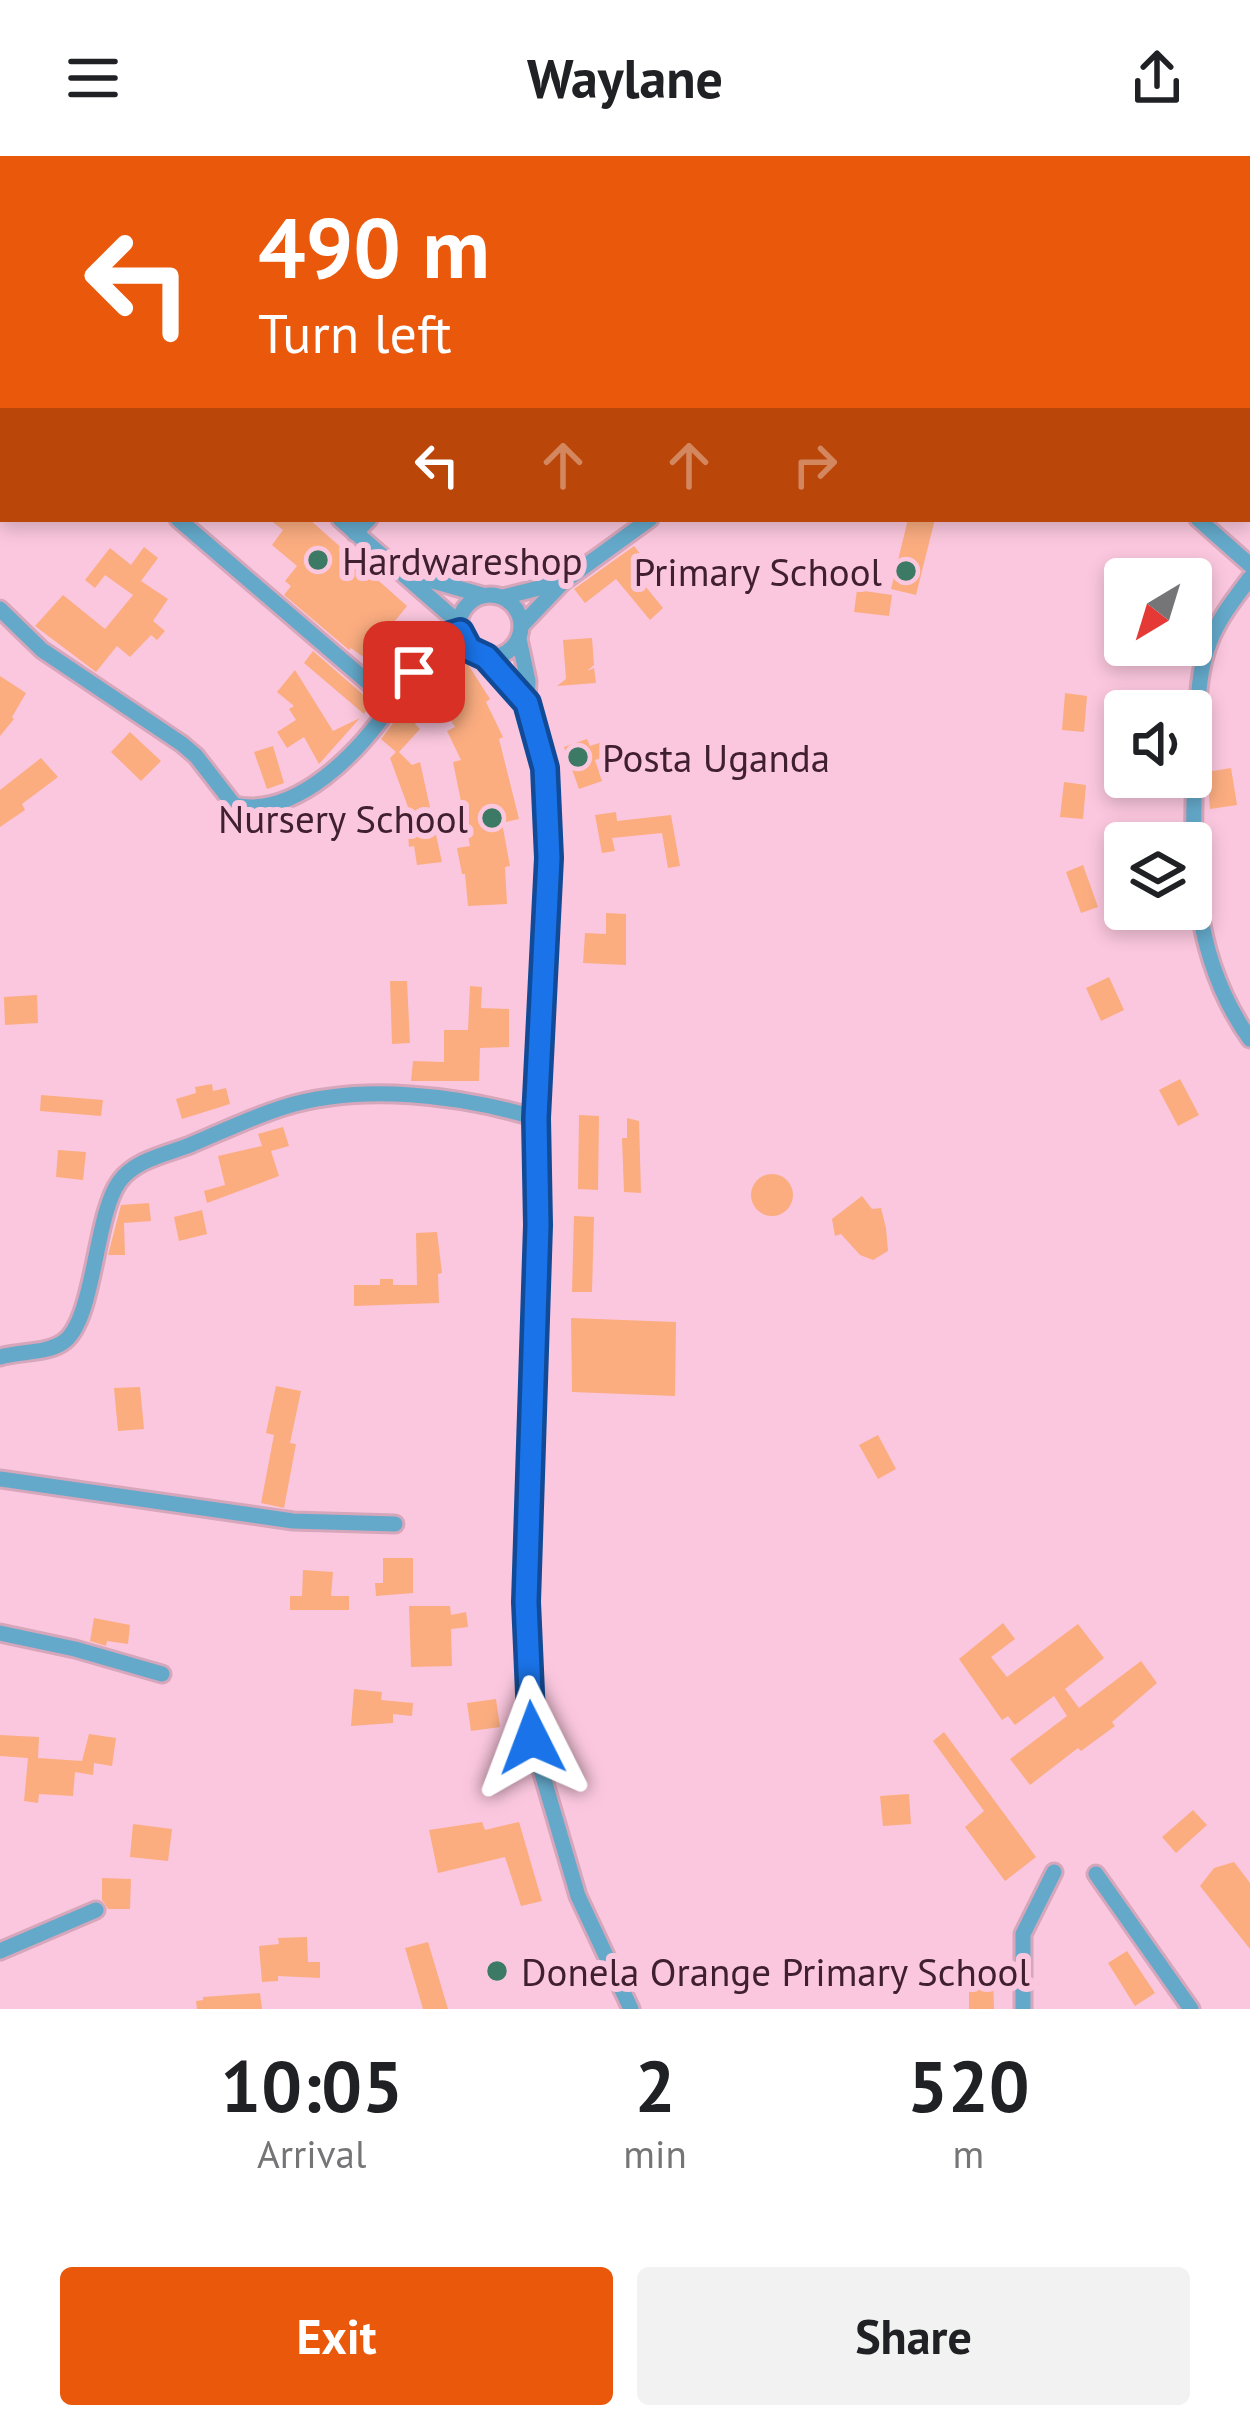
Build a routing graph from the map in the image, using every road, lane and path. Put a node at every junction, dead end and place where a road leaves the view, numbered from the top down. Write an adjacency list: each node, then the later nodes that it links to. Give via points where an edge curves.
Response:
1 (181, 522): 17 (street)
2 (343, 522): 6 (street)
3 (366, 522): 6 (street)
4 (646, 522): 10 (street)
5 (1201, 522): 7 (street)
6 (355, 533): 9 (street)
7 (1250, 565)
8 (1250, 578): 19 (street, via 1205,658 1192,836 1199,922)
9 (410, 580): 11 (street); 14 (street)
10 (563, 582): 12 (street); 15 (street)
11 (482, 596): 12 (street); 14 (street, via 466,605)
12 (503, 597): 15 (street, via 520,614)
13 (0, 609): 17 (street, via 42,650 182,743 234,806 262,805 317,782 355,754)
14 (459, 627): 16 (street, via 469,649); 17 (street, via 437,640)
15 (520, 632): 16 (street, via 506,654); 18 (street)
16 (486, 657): 18 (street)
17 (392, 703)
18 (527, 703): 20 (street, via 545,768 549,858)
19 (1250, 1039)
20 (536, 1118): 21 (street, via 380,1093 340,1097 285,1107 145,1162 111,1195 70,1337); 30 (street, via 526,1602 532,1738 578,1896)
21 (2, 1354)
22 (0, 1479): 23 (street, via 293,1521)
23 (395, 1524)
24 (0, 1633): 25 (street)
25 (163, 1675)
26 (1054, 1872): 31 (street, via 1022,1934)
27 (1096, 1874): 32 (street)
28 (96, 1910): 29 (street)
29 (0, 1951)
30 (631, 2009)
31 (1023, 2009)
32 (1191, 2009)

